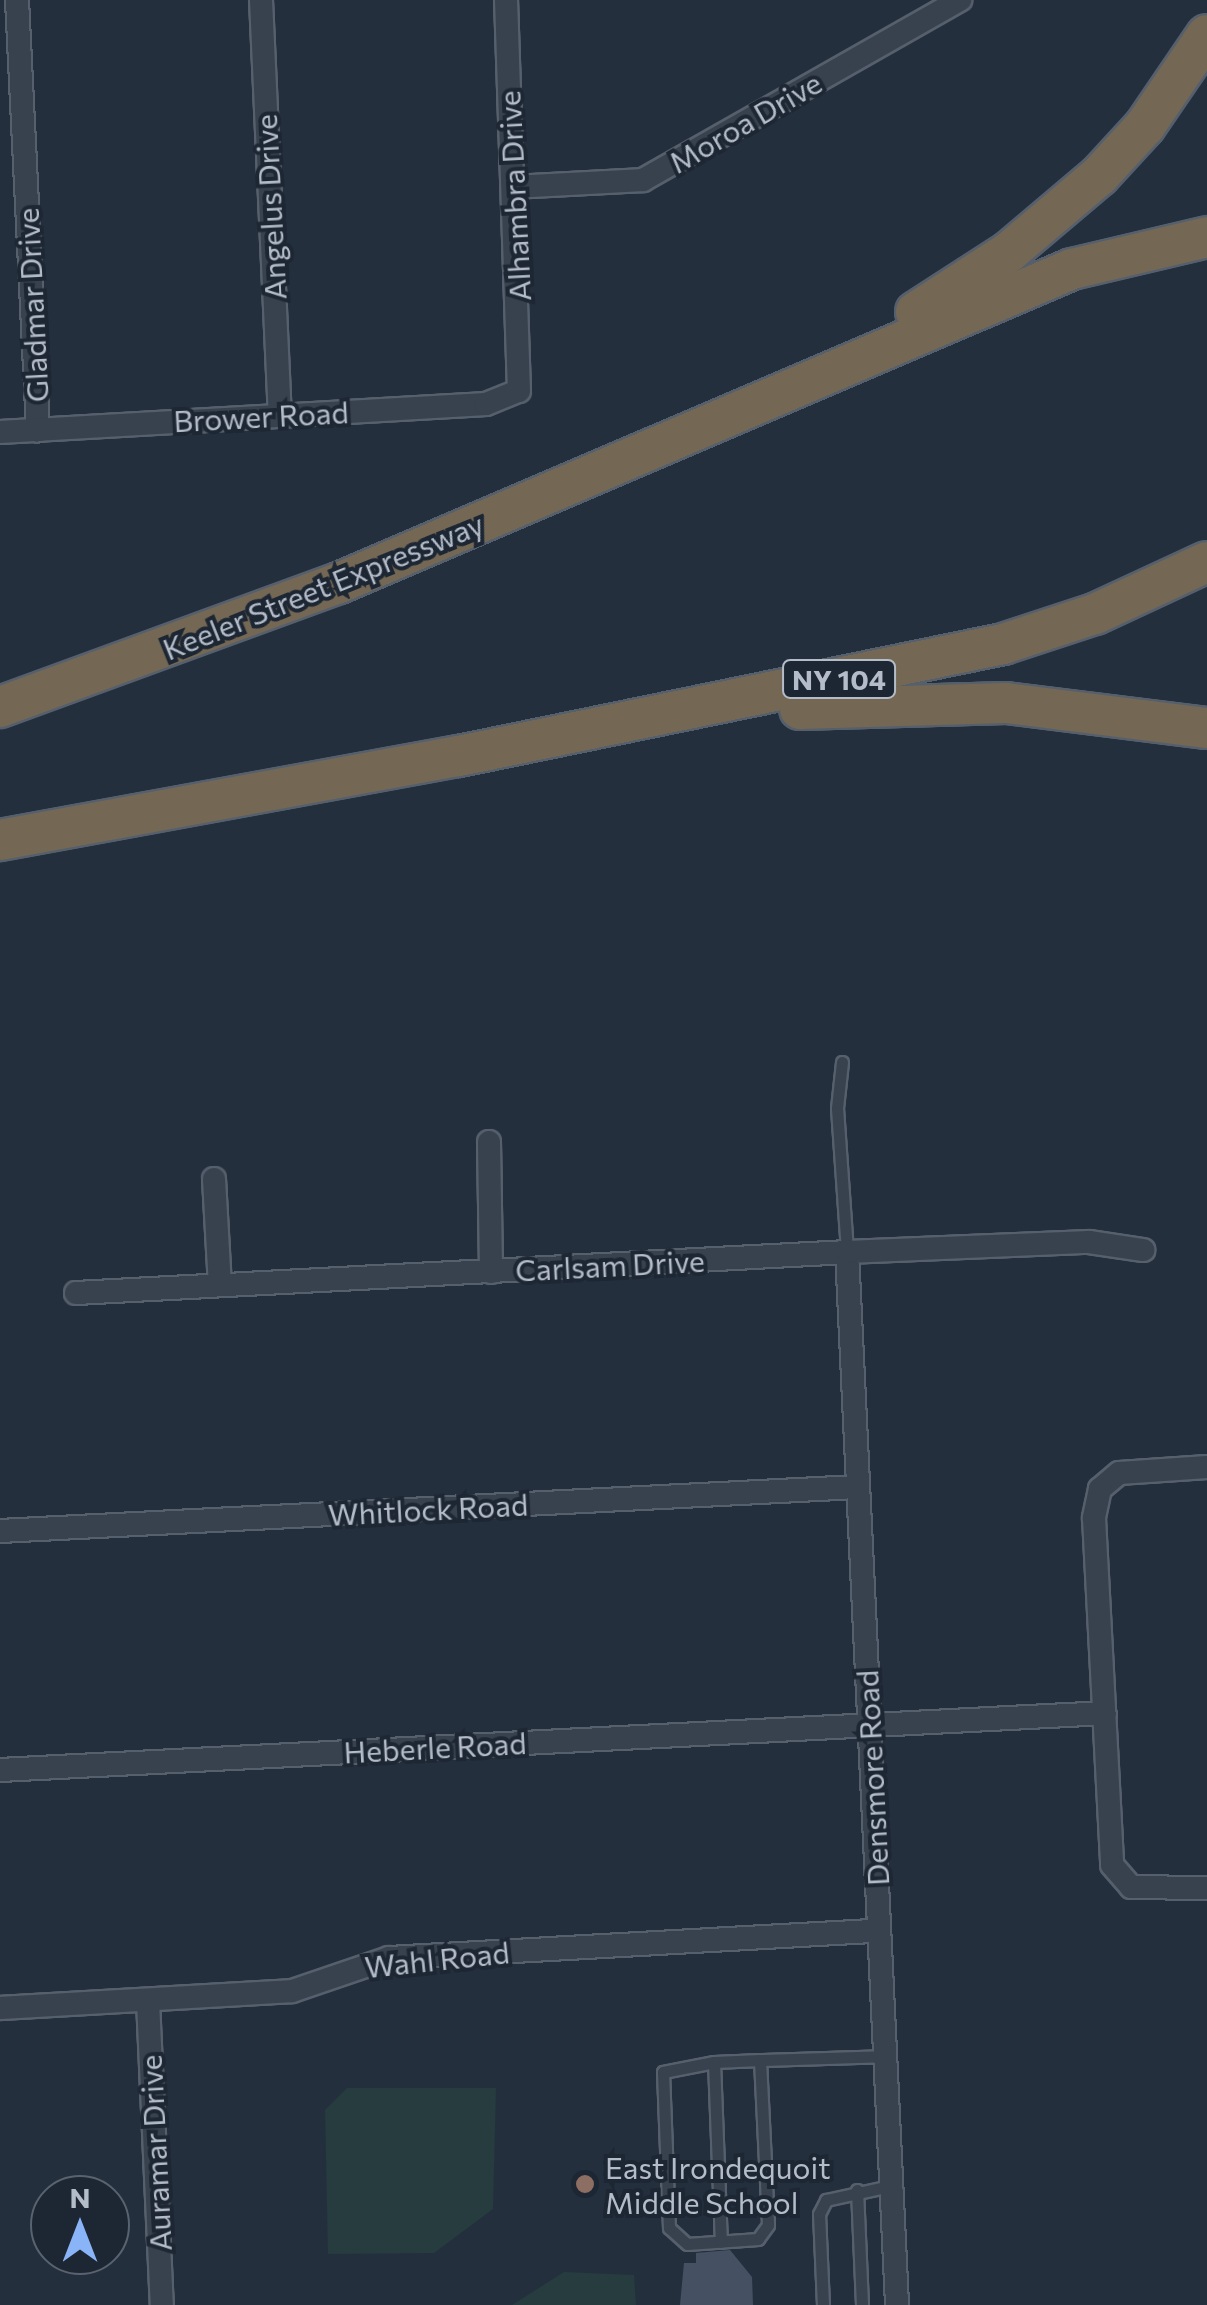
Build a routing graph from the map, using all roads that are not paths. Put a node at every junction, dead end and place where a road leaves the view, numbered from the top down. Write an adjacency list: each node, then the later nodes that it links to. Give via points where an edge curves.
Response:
1 (17, 0): 10 (street, Gladmar Drive)
2 (261, 0): 9 (street, Angelus Drive)
3 (506, 0): 6 (street, Alhambra Drive)
4 (960, 0): 6 (street, Moroa Drive, via 643,180)
5 (1207, 34): 12 (highway, via 1126,148 1009,252 909,315)
6 (514, 187): 8 (street, Alhambra Drive)
7 (1207, 237): 12 (highway, via 1072,269)
8 (519, 391): 9 (street, Brower Road, via 486,404)
9 (280, 414): 10 (street, Brower Road)
10 (38, 430): 11 (street, Brower Road)
11 (0, 432)
12 (640, 451): 14 (highway, Keeler Street Expressway, via 324,590)
13 (1207, 562): 16 (highway, NY 104, via 1096,614 1003,644)
14 (0, 706)
15 (1207, 728): 16 (highway, via 1037,705 893,702)
16 (460, 756): 17 (highway, NY 104)
17 (0, 840)
18 (842, 1062): 22 (lane, via 837,1108)
19 (489, 1142): 23 (street)
20 (214, 1179): 24 (street)
21 (1143, 1250): 22 (street, Carlsam Drive, via 1089,1242)
22 (847, 1252): 23 (street, Carlsam Drive); 27 (street, Densmore Road)
23 (491, 1272): 24 (street, Carlsam Drive)
24 (220, 1285): 25 (street, Carlsam Drive)
25 (76, 1293)
26 (1207, 1467): 29 (street, via 1119,1473 1100,1489 1094,1518)
27 (857, 1487): 28 (street, Whitlock Road); 30 (street, Densmore Road)
28 (0, 1532)
29 (1104, 1713): 30 (street, Heberle Road); 32 (street, via 1116,1875 1144,1890)
30 (871, 1724): 31 (street, Heberle Road); 33 (street, Densmore Road)
31 (0, 1770)
32 (1207, 1888)
33 (879, 1931): 34 (street, Wahl Road, via 389,1958 306,1988); 36 (street, Densmore Road)
34 (148, 2001): 35 (street, Wahl Road); 42 (street, Auramar Drive)
35 (0, 2008)
36 (884, 2056): 37 (lane); 39 (street, Densmore Road)
37 (760, 2060): 38 (lane); 41 (lane, via 768,2225 758,2239)
38 (714, 2062): 41 (lane); 41 (lane, via 663,2072 669,2228 687,2244)
39 (890, 2186): 40 (lane); 45 (street, Densmore Road)
40 (857, 2190): 43 (lane, via 838,2192 818,2214); 44 (lane)
41 (721, 2242)
42 (162, 2305)
43 (823, 2305)
44 (862, 2305)
45 (897, 2305)

